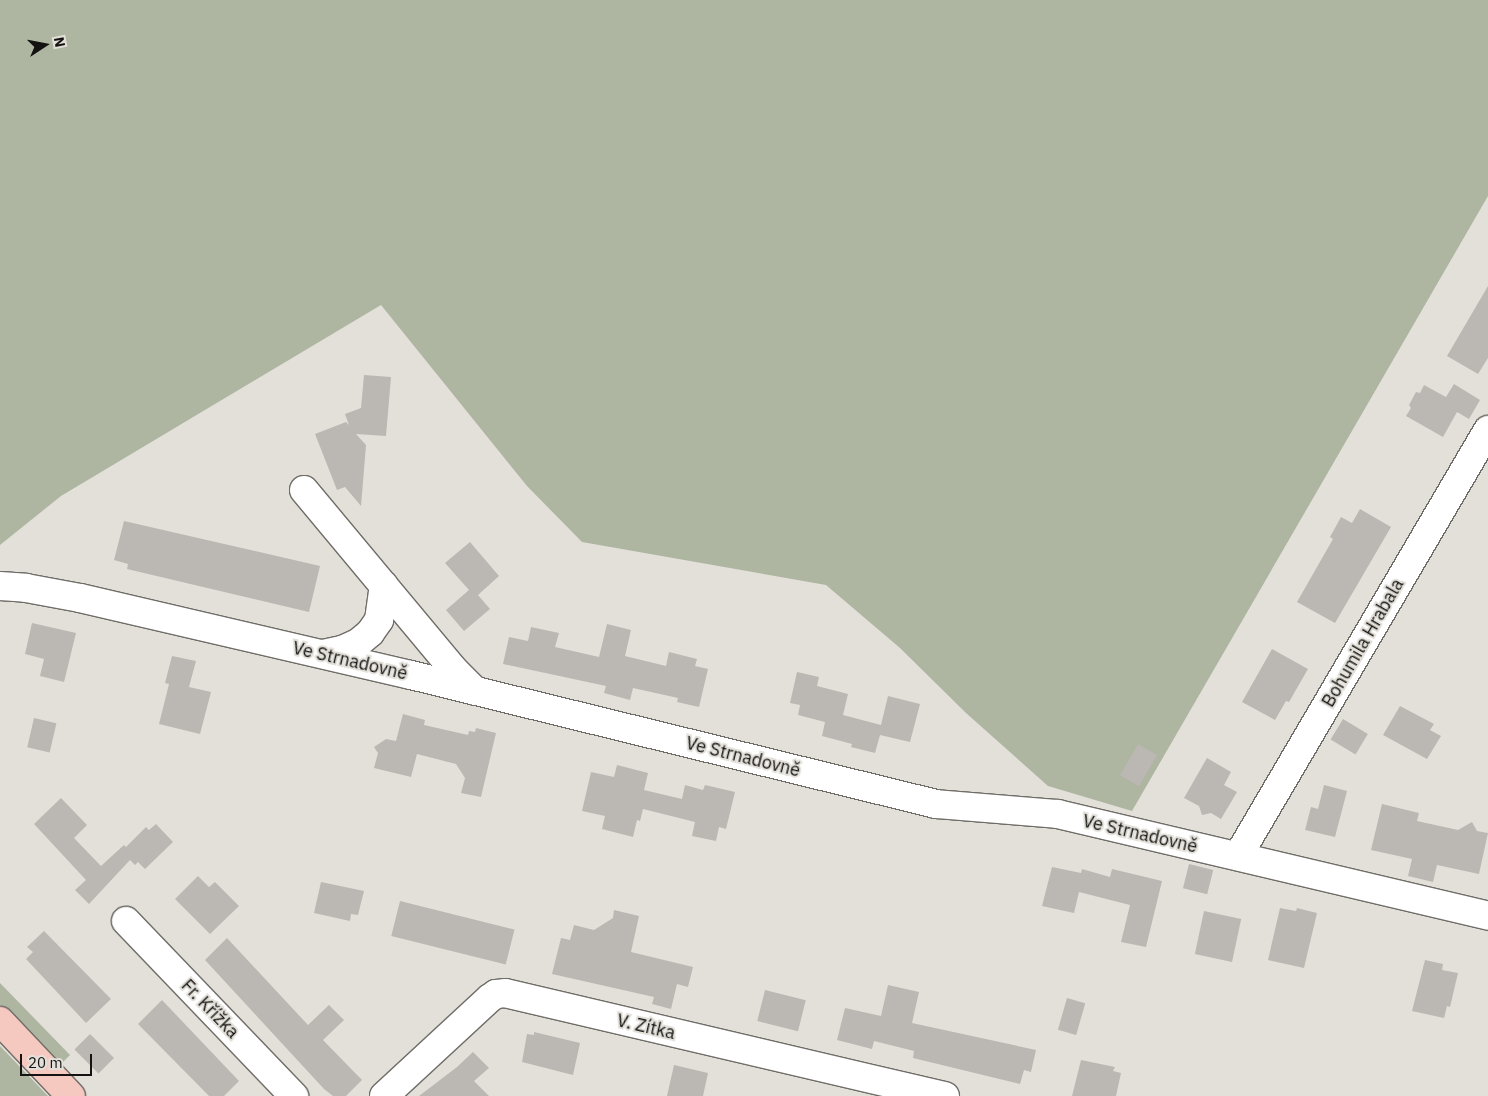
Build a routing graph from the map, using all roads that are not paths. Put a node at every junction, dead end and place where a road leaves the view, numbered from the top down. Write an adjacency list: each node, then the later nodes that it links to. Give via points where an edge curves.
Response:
1 (1488, 430): 7 (street, Bohumila Hrabala)
2 (304, 490): 4 (street)
3 (0, 586): 5 (street, Ve Strnadovně, via 80,598)
4 (384, 586): 5 (street, via 379,620 370,633 358,643); 6 (street)
5 (322, 655): 6 (street, Ve Strnadovně)
6 (475, 691): 7 (street, Ve Strnadovně, via 936,804 1058,814)
7 (1238, 856): 8 (street, Ve Strnadovně)
8 (1488, 916)
9 (126, 921): 13 (street, Fr. Křížka)
10 (0, 1022): 12 (main road)
11 (902, 1091): 14 (street, V. Zítka, via 496,994); 15 (street, V. Zítka)
12 (72, 1096)
13 (294, 1096)
14 (384, 1096)
15 (945, 1096)

